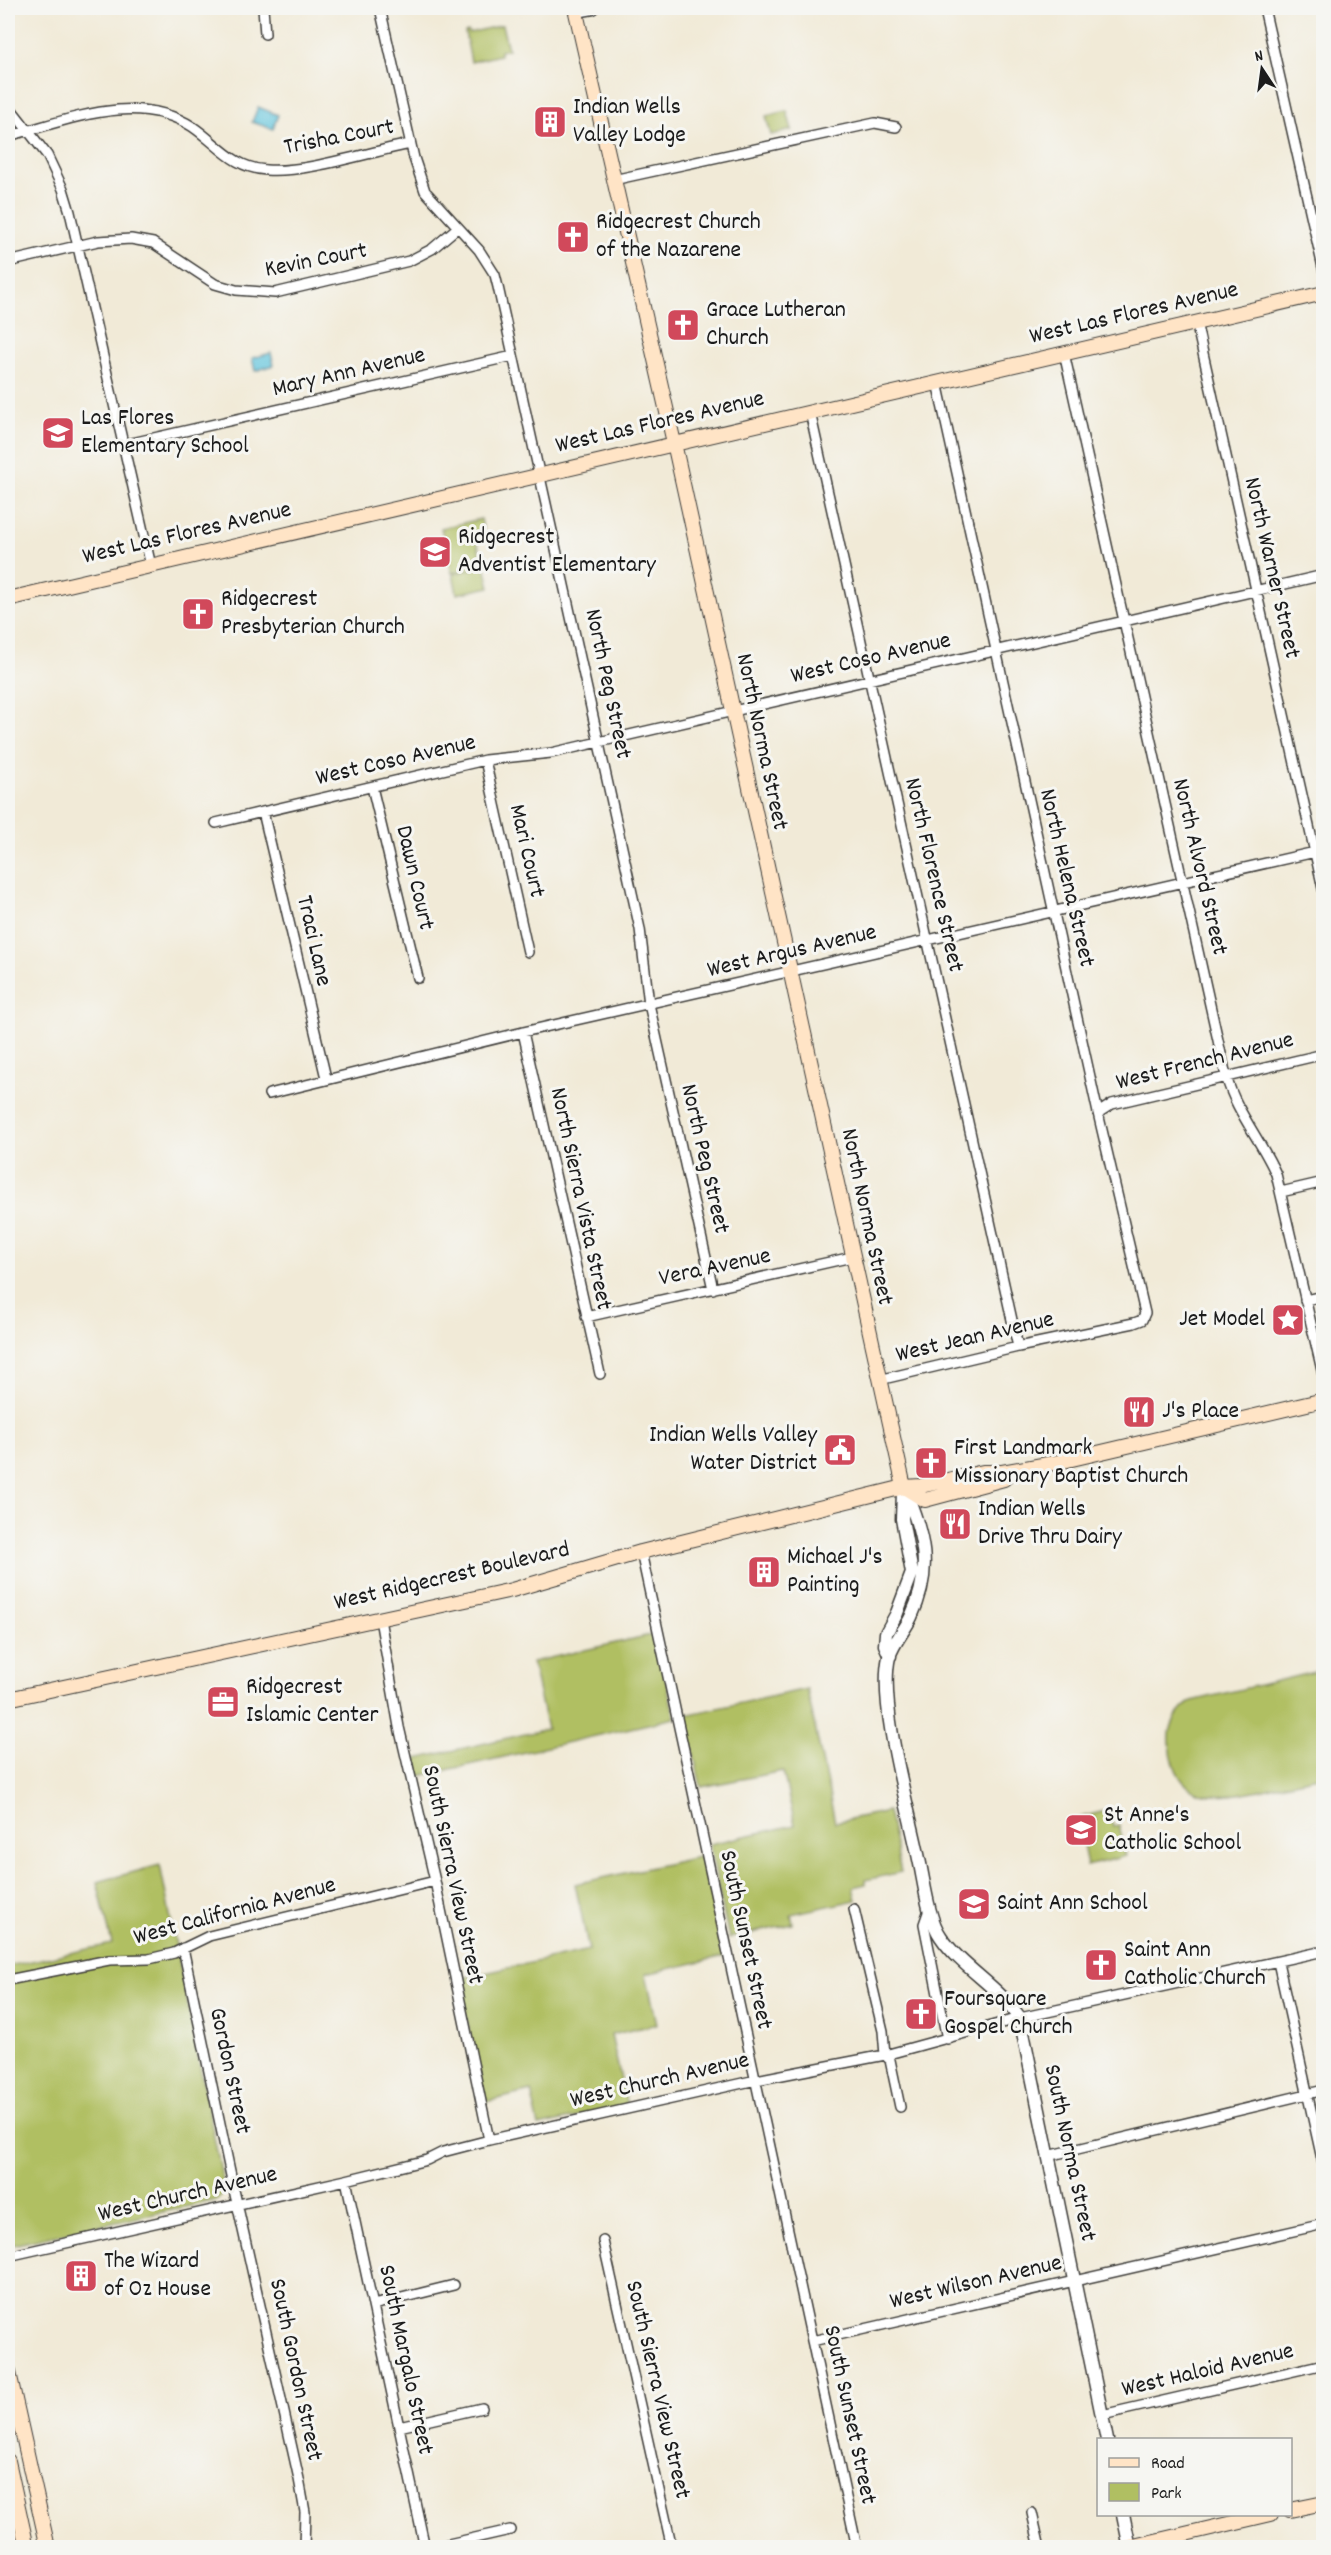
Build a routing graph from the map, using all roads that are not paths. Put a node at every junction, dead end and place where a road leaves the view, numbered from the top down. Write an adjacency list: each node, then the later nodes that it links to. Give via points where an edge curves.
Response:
1 (263, 8): 6 (street)
2 (380, 8): 11 (street, North Peg Street)
3 (593, 8): 5 (street)
4 (1264, 8): 16 (street)
5 (575, 9): 12 (main road, North Norma Street)
6 (266, 34)
7 (8, 105): 9 (street)
8 (896, 127): 12 (street, via 875,123)
9 (30, 131): 10 (street, Trisha Court); 11 (street, Trisha Court, via 96,113 124,109 162,112 195,129 228,157 266,170 306,167); 14 (street, via 60,182)
10 (8, 136)
11 (410, 144): 13 (street, North Peg Street, via 425,191)
12 (613, 180): 23 (main road, North Norma Street)
13 (458, 228): 14 (street, Kevin Court, via 409,261 275,293 215,284 153,243 109,239); 20 (street, North Peg Street, via 495,275)
14 (79, 246): 15 (street, Kevin Court); 24 (street)
15 (8, 262)
16 (1323, 272)
17 (1323, 293): 18 (main road, West Las Flores Avenue)
18 (1196, 322): 19 (main road, West Las Flores Avenue); 28 (street, North Warner Street)
19 (1065, 353): 21 (main road, West Las Flores Avenue); 30 (street, North Alvord Street)
20 (513, 356): 24 (street, Mary Ann Avenue); 25 (street, North Peg Street)
21 (937, 382): 22 (main road, West Las Flores Avenue); 31 (street, North Helena Street)
22 (810, 412): 23 (main road, West Las Flores Avenue); 32 (street, North Florence Street)
23 (674, 443): 25 (main road, West Las Flores Avenue); 33 (main road, North Norma Street)
24 (123, 445): 26 (street)
25 (541, 474): 26 (main road, West Las Flores Avenue); 34 (street, North Peg Street)
26 (151, 566): 29 (main road, West Las Flores Avenue)
27 (1323, 575): 28 (street, West Coso Avenue)
28 (1256, 590): 30 (street, West Coso Avenue); 39 (street, North Warner Street)
29 (8, 599)
30 (1124, 621): 31 (street, West Coso Avenue); 40 (street, North Alvord Street)
31 (995, 650): 32 (street, West Coso Avenue); 42 (street, North Helena Street)
32 (869, 679): 33 (street, West Coso Avenue); 43 (street, North Florence Street)
33 (731, 711): 34 (street, West Coso Avenue); 45 (main road, North Norma Street)
34 (599, 742): 35 (street, West Coso Avenue, via 551,753); 47 (street, North Peg Street, via 640,929)
35 (485, 760): 36 (street, West Coso Avenue); 44 (street, Mari Court)
36 (372, 787): 37 (street, West Coso Avenue); 46 (street, Dawn Court)
37 (263, 812): 38 (street, West Coso Avenue); 51 (street, Traci Lane)
38 (216, 823)
39 (1319, 851): 40 (street, West Argus Avenue); 41 (street, North Warner Street)
40 (1183, 882): 42 (street, West Argus Avenue); 50 (street, North Alvord Street)
41 (1323, 893)
42 (1054, 911): 43 (street, West Argus Avenue); 53 (street, North Helena Street)
43 (927, 941): 45 (street, West Argus Avenue); 62 (street, North Florence Street)
44 (528, 952)
45 (789, 972): 47 (street, West Argus Avenue); 56 (main road, North Norma Street)
46 (418, 978)
47 (650, 1004): 48 (street, West Argus Avenue); 57 (street, North Peg Street)
48 (523, 1032): 51 (street, West Argus Avenue); 60 (street, North Sierra Vista Street)
49 (1323, 1054): 50 (street, West French Avenue)
50 (1226, 1076): 53 (street, West French Avenue, via 1112,1104); 55 (street, North Alvord Street, via 1232,1097 1267,1153)
51 (326, 1078): 52 (street, West Argus Avenue)
52 (269, 1094)
53 (1098, 1113): 61 (street, North Helena Street, via 1145,1313 1142,1320 1134,1323)
54 (1323, 1182): 55 (street)
55 (1281, 1192): 59 (street, North Alvord Street)
56 (852, 1257): 57 (street, Vera Avenue); 65 (main road, North Norma Street)
57 (713, 1289): 60 (street, Vera Avenue)
58 (1323, 1296): 59 (street)
59 (1305, 1300): 64 (street, North Alvord Street)
60 (586, 1317): 63 (street, North Sierra Vista Street)
61 (1081, 1333): 62 (street, West Jean Avenue)
62 (1018, 1347): 65 (street, West Jean Avenue)
63 (600, 1374)
64 (1323, 1379)
65 (879, 1380): 67 (main road, North Norma Street)
66 (1323, 1400): 67 (main road, via 1009,1471 1004,1479 925,1500)
67 (904, 1487): 68 (main road, West Ridgecrest Boulevard); 72 (street, South Norma Street, via 924,1549 924,1582 890,1656 887,1683 894,1743)
68 (641, 1552): 69 (main road, West Ridgecrest Boulevard, via 512,1590); 81 (street, South Sunset Street)
69 (380, 1618): 70 (main road, West Ridgecrest Boulevard); 71 (street, South Sierra View Street, via 396,1715)
70 (8, 1700)
71 (435, 1881): 74 (street, West California Avenue, via 209,1936); 85 (street, South Sierra View Street)
72 (930, 1908): 78 (street, South Norma Street, via 940,1936); 79 (street, South Norma Street, via 924,1924)
73 (854, 1909): 80 (street, via 883,2031)
74 (183, 1948): 77 (street, West California Avenue, via 149,1959 109,1960); 89 (street, Gordon Street)
75 (1323, 1951): 76 (street, West Church Avenue)
76 (1278, 1962): 78 (street, West Church Avenue); 83 (street)
77 (8, 1980)
78 (1020, 2018): 79 (street, West Church Avenue); 86 (street, South Norma Street)
79 (947, 2039): 80 (street, West Church Avenue)
80 (885, 2055): 81 (street, West Church Avenue); 84 (street, via 890,2060)
81 (756, 2080): 85 (street, West Church Avenue); 96 (street, South Sunset Street)
82 (1323, 2090): 83 (street)
83 (1307, 2093): 86 (street); 87 (street)
84 (900, 2107)
85 (489, 2140): 88 (street, West Church Avenue)
86 (1048, 2156): 93 (street, South Norma Street)
87 (1323, 2168)
88 (346, 2180): 89 (street, West Church Avenue); 95 (street, South Margalo Street)
89 (238, 2202): 92 (street, West Church Avenue); 112 (street, South Gordon Street, via 301,2490)
90 (1323, 2223): 93 (street, West Wilson Avenue)
91 (603, 2241): 115 (street, South Sierra View Street)
92 (8, 2256)
93 (1074, 2281): 96 (street, West Wilson Avenue); 100 (street, South Norma Street)
94 (454, 2285): 95 (street)
95 (373, 2305): 101 (street, South Margalo Street)
96 (813, 2341): 116 (street, South Sunset Street)
97 (1323, 2364): 100 (street, West Haloid Avenue)
98 (8, 2368): 111 (main road)
99 (482, 2408): 101 (street)
100 (1102, 2415): 102 (street, South Norma Street)
101 (399, 2427): 113 (street, South Margalo Street)
102 (1107, 2438)
103 (8, 2461): 110 (main road)
104 (1323, 2503): 105 (main road)
105 (1292, 2510)
106 (1032, 2513): 117 (street)
107 (1123, 2516): 118 (street)
108 (1262, 2516): 118 (main road)
109 (510, 2530): 114 (street)
110 (27, 2547)
111 (48, 2547)
112 (304, 2547)
113 (425, 2547)
114 (431, 2547)
115 (672, 2547)
116 (857, 2547)
117 (1040, 2547)
118 (1128, 2547)

